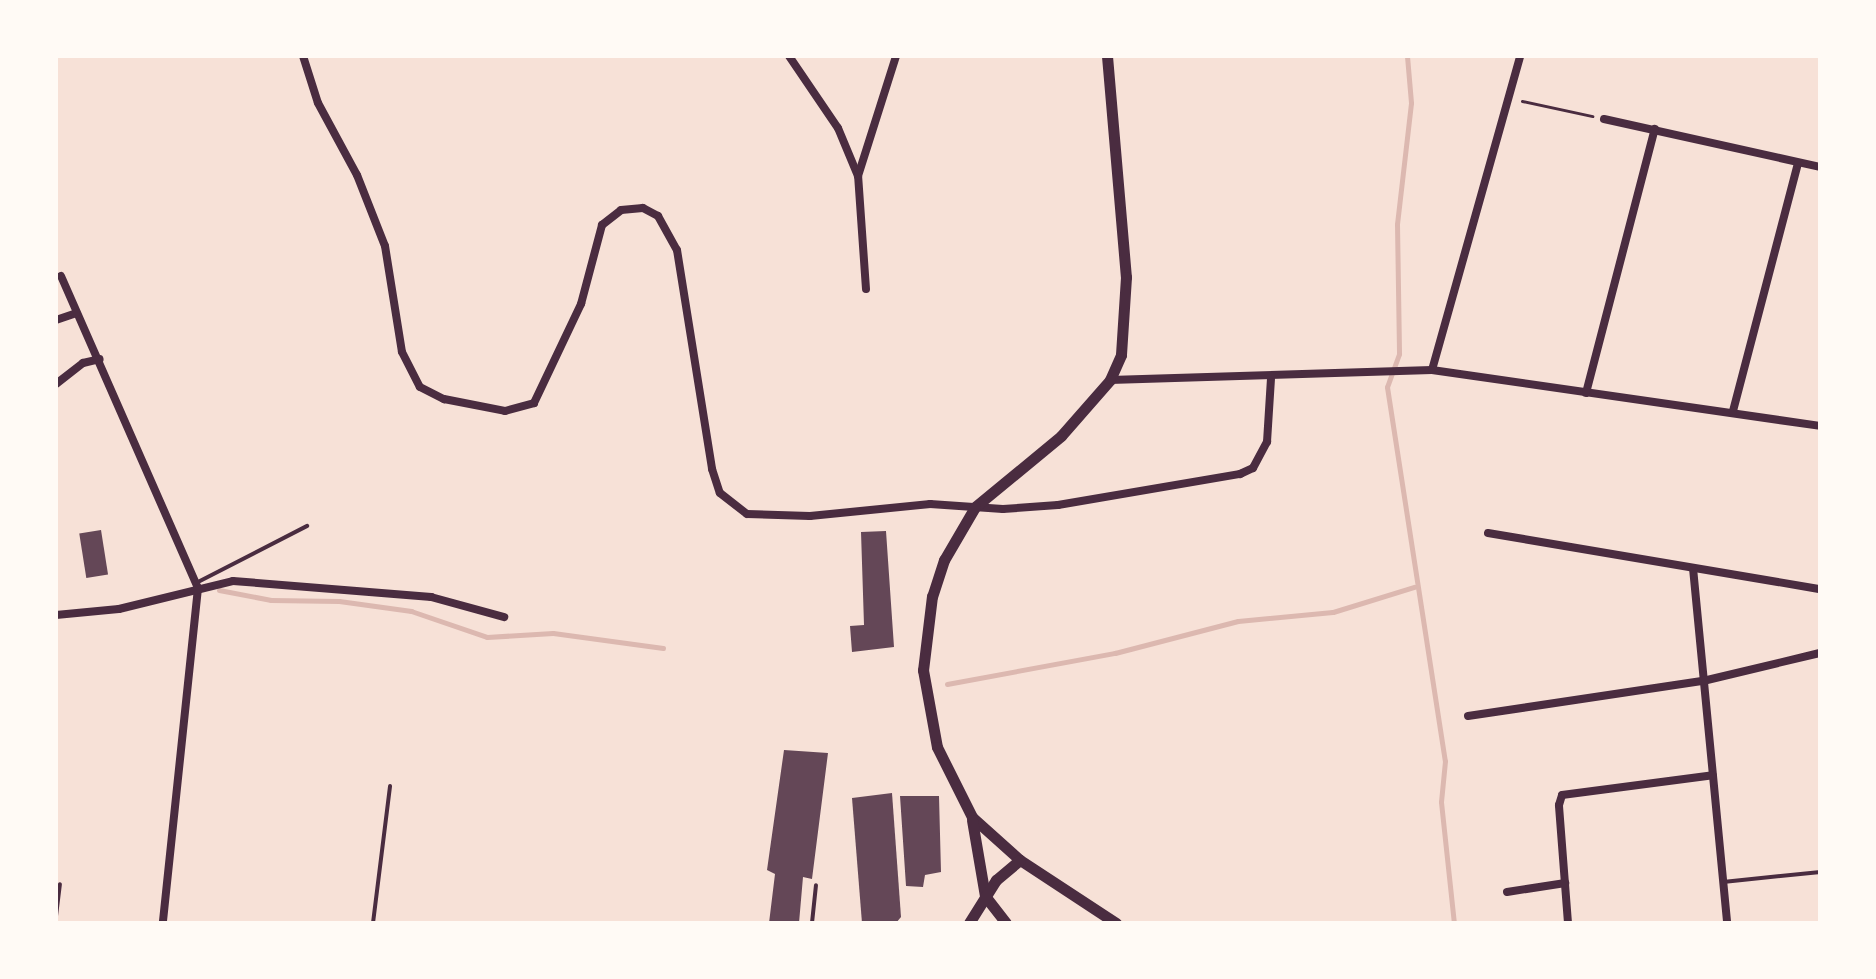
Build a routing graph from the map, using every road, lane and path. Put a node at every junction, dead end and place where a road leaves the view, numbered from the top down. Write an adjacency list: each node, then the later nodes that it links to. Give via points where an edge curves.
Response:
1 (303, 56): 24 (street, via 318,103 357,175 385,246 402,352 420,387 444,399 505,411 534,403 581,304 602,225 621,210 643,208 658,216 677,250 712,469 731,506 770,517 930,504)
2 (789, 56): 11 (street, via 838,128)
3 (896, 56): 11 (street)
4 (1107, 56): 19 (main road, via 1126,277 1126,332)
5 (1520, 56): 6 (street)
6 (1512, 99): 7 (path); 17 (street)
7 (1604, 119): 8 (street)
8 (1655, 129): 9 (street); 21 (street)
9 (1798, 163): 10 (street); 22 (street)
10 (1820, 167)
11 (858, 176): 13 (street)
12 (61, 276): 14 (street)
13 (866, 289)
14 (76, 313): 15 (street); 16 (street)
15 (56, 320)
16 (100, 359): 20 (street, via 83,363); 28 (street)
17 (1432, 370): 18 (street); 21 (street)
18 (1271, 379): 19 (street); 24 (street, via 1267,442 1253,468 1240,474 1058,505)
19 (1110, 380): 24 (main road, via 1061,436)
20 (56, 384)
21 (1586, 393): 22 (street)
22 (1733, 411): 23 (street)
23 (1820, 426)
24 (975, 507): 37 (main road, via 944,560 923,646 927,706 937,747)
25 (307, 526): 28 (lane)
26 (1488, 533): 27 (street)
27 (1693, 568): 29 (street); 33 (street)
28 (197, 585): 30 (street, via 119,609); 31 (street, via 267,582 431,597); 48 (street)
29 (1820, 589)
30 (56, 615)
31 (504, 617)
32 (1820, 653): 33 (street)
33 (1703, 681): 34 (street); 35 (street)
34 (1468, 716)
35 (1713, 775): 40 (street); 41 (street, via 1562,795)
36 (390, 786): 49 (lane)
37 (972, 817): 38 (main road); 45 (main road)
38 (1020, 860): 45 (main road); 46 (main road)
39 (1820, 872): 40 (lane)
40 (1723, 882): 56 (street)
41 (1565, 883): 44 (street); 55 (street)
42 (60, 884): 47 (lane)
43 (816, 885): 50 (lane)
44 (1507, 892)
45 (985, 896): 51 (main road); 52 (main road)
46 (1089, 909): 53 (main road); 54 (main road)
47 (56, 916)
48 (163, 923)
49 (373, 923)
50 (812, 923)
51 (969, 923)
52 (1006, 923)
53 (1087, 923)
54 (1116, 923)
55 (1568, 923)
56 (1727, 923)

